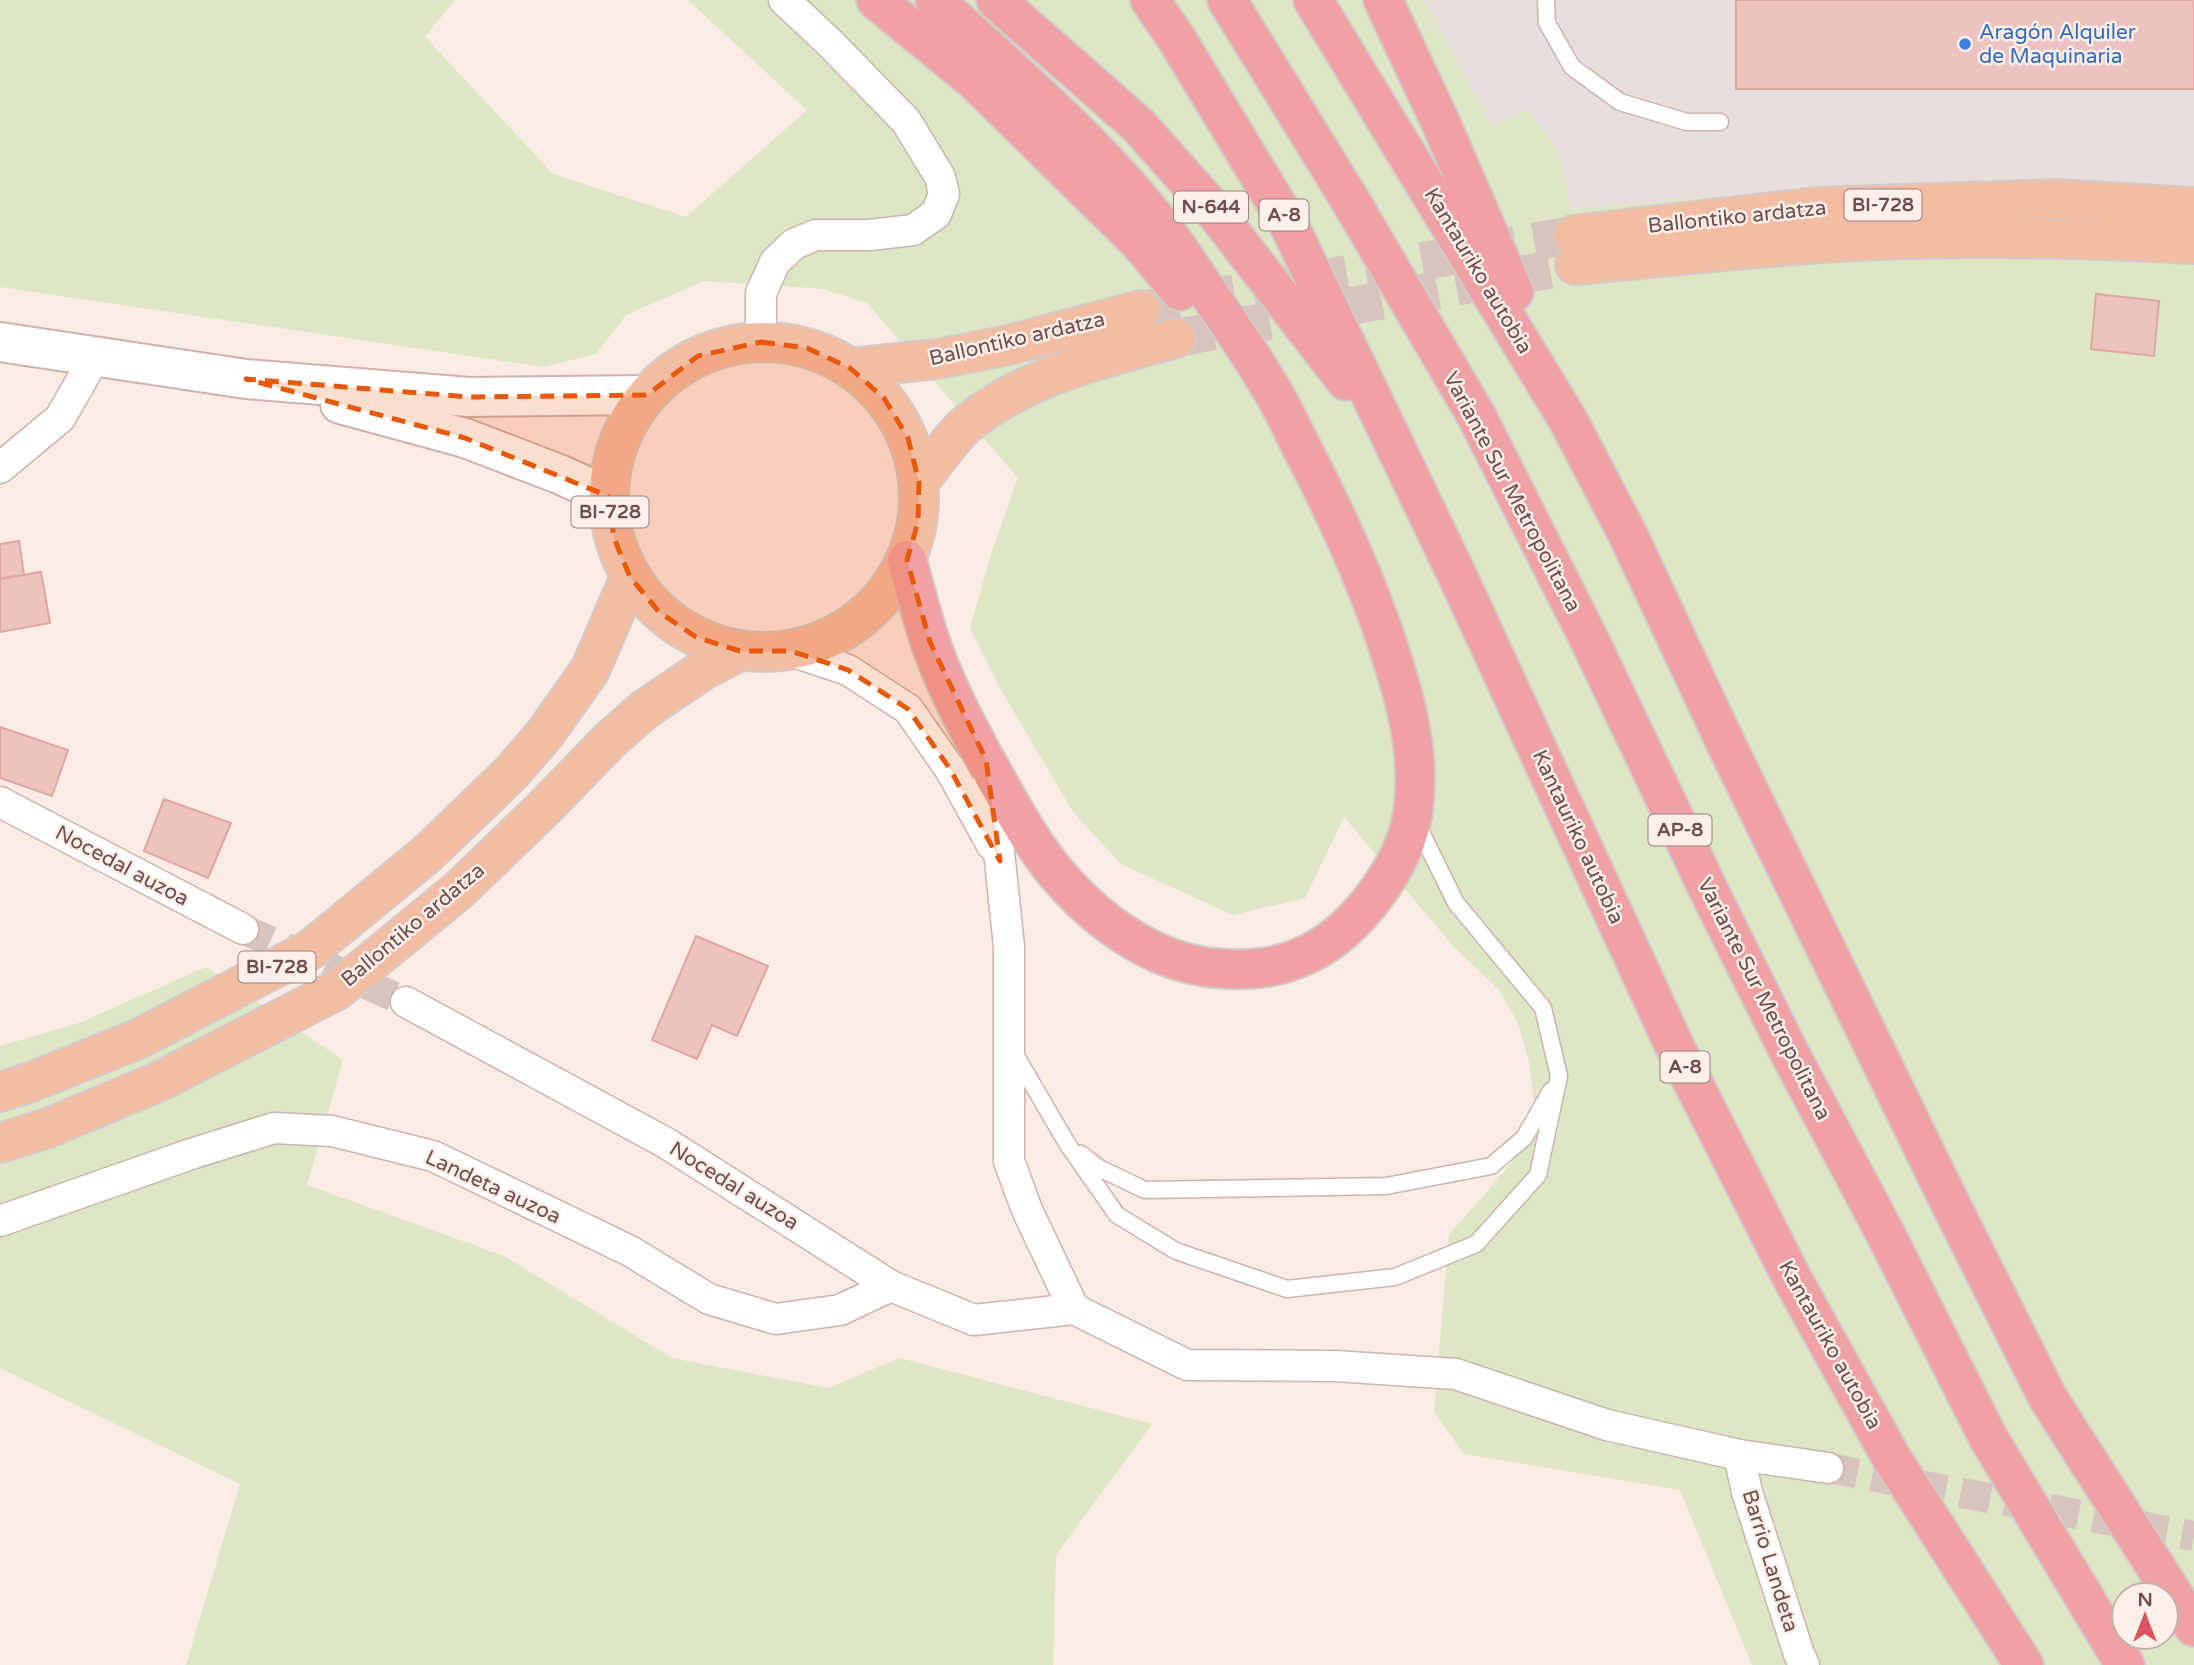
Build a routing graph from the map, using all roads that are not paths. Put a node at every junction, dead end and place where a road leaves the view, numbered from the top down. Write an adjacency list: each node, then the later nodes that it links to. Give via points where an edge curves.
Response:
1 (784, 0): 16 (street, via 906,121 940,177 944,194 936,214 913,230 816,235 794,244 775,262 761,293)
2 (876, 0): 25 (highway, via 975,81 1139,242 1207,324)
3 (935, 0): 25 (highway, via 1069,124 1164,228 1275,395)
4 (996, 0): 22 (highway, N-644, via 1138,125 1212,208)
5 (1150, 0): 22 (highway, Kantauriko autobia / A-8, via 1288,223)
6 (1227, 0): 50 (highway, Variante Sur Metropolitana / AP-8, via 1476,415 1788,1050 1989,1439)
7 (1313, 0): 21 (highway, Kantauriko autobia)
8 (1383, 0): 21 (highway, via 1439,118)
9 (1546, 0): 10 (lane, via 1548,23 1572,68 1620,102 1687,122)
10 (1720, 122)
11 (2194, 207): 12 (main road, Ballontiko ardatza / BI-728, via 2055,199 1816,207 1574,250 1906,239 2077,238)
12 (2194, 244)
13 (1141, 310): 18 (main road, Ballontiko ardatza, via 1004,346)
14 (1175, 338): 24 (main road, Ballontiko ardatza, via 1073,366 1016,391 966,425)
15 (0, 342): 17 (street)
16 (761, 342): 18 (main road, BI-728, via 807,348); 20 (main road, BI-728, via 729,345 698,356)
17 (95, 358): 19 (street); 23 (street, via 60,418)
18 (850, 368): 24 (main road, BI-728, via 884,398 908,438)
19 (246, 379): 20 (street, via 468,397); 26 (street, via 465,438)
20 (647, 395): 26 (main road, BI-728, via 626,425 613,459)
21 (1568, 420): 47 (highway, Kantauriko autobia, via 2048,1398)
22 (1395, 443): 49 (highway, Kantauriko autobia / A-8, via 1675,1047 1793,1280 1891,1457)
23 (0, 468)
24 (919, 482): 27 (main road, BI-728, via 918,522)
25 (1324, 490): 33 (highway, via 1365,579 1396,670 1411,726)
26 (608, 496): 28 (main road, BI-728, via 614,538)
27 (907, 561): 30 (main road, BI-728, via 879,603 839,634); 31 (highway, via 930,642)
28 (630, 577): 29 (main road, BI-728, via 659,612 696,637); 39 (main road, BI-728, via 590,670 544,735 427,854 310,950 138,1039)
29 (740, 651): 30 (main road, BI-728); 40 (main road, Ballontiko ardatza / BI-728, via 644,710 459,890 337,990 158,1083)
30 (791, 651): 34 (street, via 848,670 908,709 950,769)
31 (986, 760): 33 (highway, via 1061,880 1096,914 1145,948 1196,967 1248,971 1292,962 1321,948 1358,917 1382,885 1402,850); 34 (street)
32 (0, 802): 35 (street, Nocedal auzoa)
33 (1413, 815): 38 (lane, via 1456,903 1543,1008)
34 (1000, 860): 37 (street, via 1009,947)
35 (243, 929)
36 (406, 1002): 43 (street, Nocedal auzoa, via 666,1143)
37 (1009, 1043): 41 (lane); 44 (street, via 1009,1161)
38 (1559, 1076): 41 (lane, via 1524,1138 1491,1166 1386,1186 1145,1190 1099,1168); 41 (lane, via 1538,1175 1476,1244 1395,1277 1287,1289 1176,1251 1117,1215)
39 (0, 1092)
40 (0, 1143)
41 (1068, 1145)
42 (0, 1221): 43 (street, Landeta auzoa, via 274,1129 332,1131 433,1156 630,1251 709,1299 776,1319 840,1310)
43 (891, 1286): 44 (street, Nocedal auzoa, via 974,1320)
44 (1074, 1309): 45 (street, via 1187,1365 1335,1366 1456,1374 1607,1425)
45 (1738, 1455): 46 (street); 48 (street, Barrio Landeta)
46 (1828, 1468)
47 (2194, 1627)
48 (1804, 1665)
49 (2024, 1665)
50 (2125, 1665)

